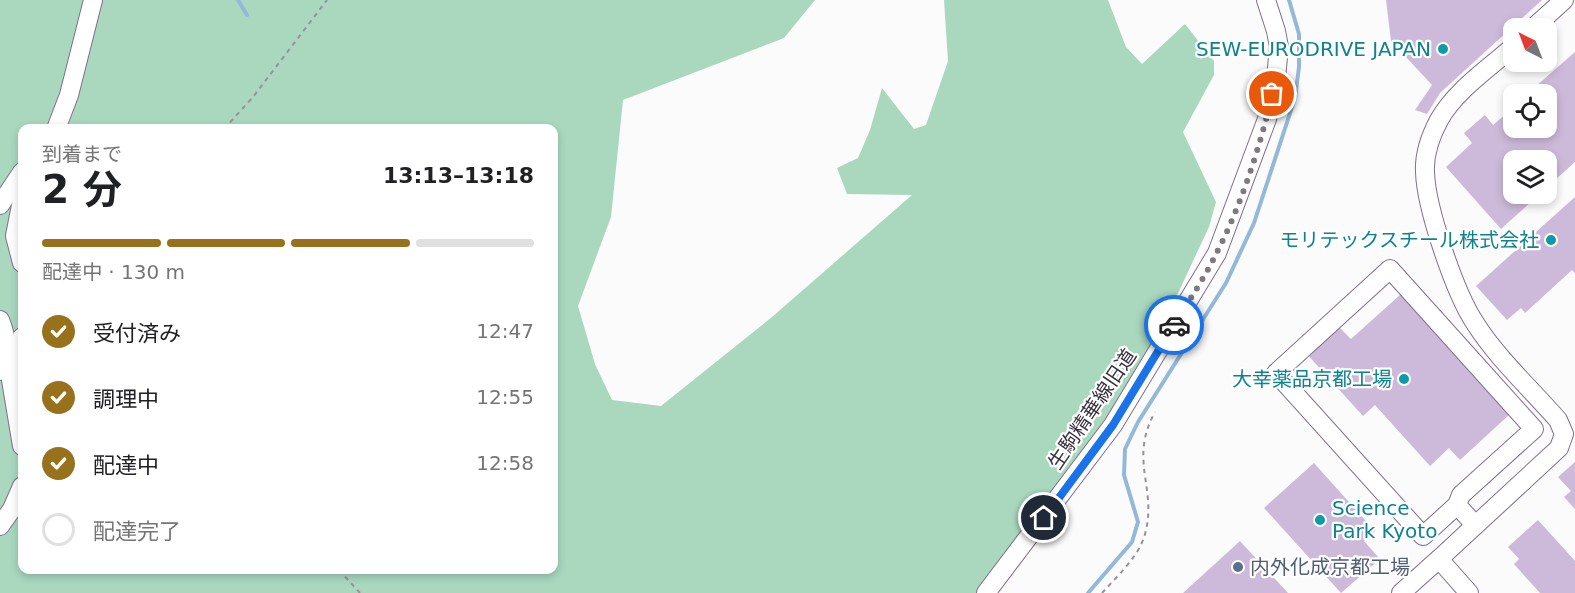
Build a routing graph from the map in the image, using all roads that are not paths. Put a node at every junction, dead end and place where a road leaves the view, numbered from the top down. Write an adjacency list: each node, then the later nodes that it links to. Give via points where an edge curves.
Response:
1 (93, 0): 6 (street)
2 (1266, 0): 24 (street, 生駒精華線旧道, via 1276,31 1278,63 1267,119 1231,222 1202,280 1113,425)
3 (1564, 0): 4 (street)
4 (1544, 18)
5 (1503, 56): 18 (street, via 1450,104 1432,136 1425,170 1445,254 1466,308 1483,336 1563,428 1559,448)
6 (74, 78): 7 (street); 8 (street)
7 (49, 124)
8 (58, 124)
9 (18, 178): 10 (street)
10 (0, 205)
11 (18, 221): 12 (street)
12 (18, 248)
13 (0, 320): 15 (street, via 6,351)
14 (18, 353): 16 (street, via 11,380)
15 (0, 371)
16 (18, 422)
17 (1502, 458): 18 (street); 20 (street, via 1461,495); 20 (street, via 1534,429 1390,269 1276,373 1424,536)
18 (1523, 481): 21 (street)
19 (18, 495): 22 (street)
20 (1457, 505): 21 (street)
21 (1475, 525): 23 (street)
22 (0, 526)
23 (1438, 559): 25 (street); 26 (street)
24 (986, 593)
25 (1401, 593)
26 (1469, 593)

